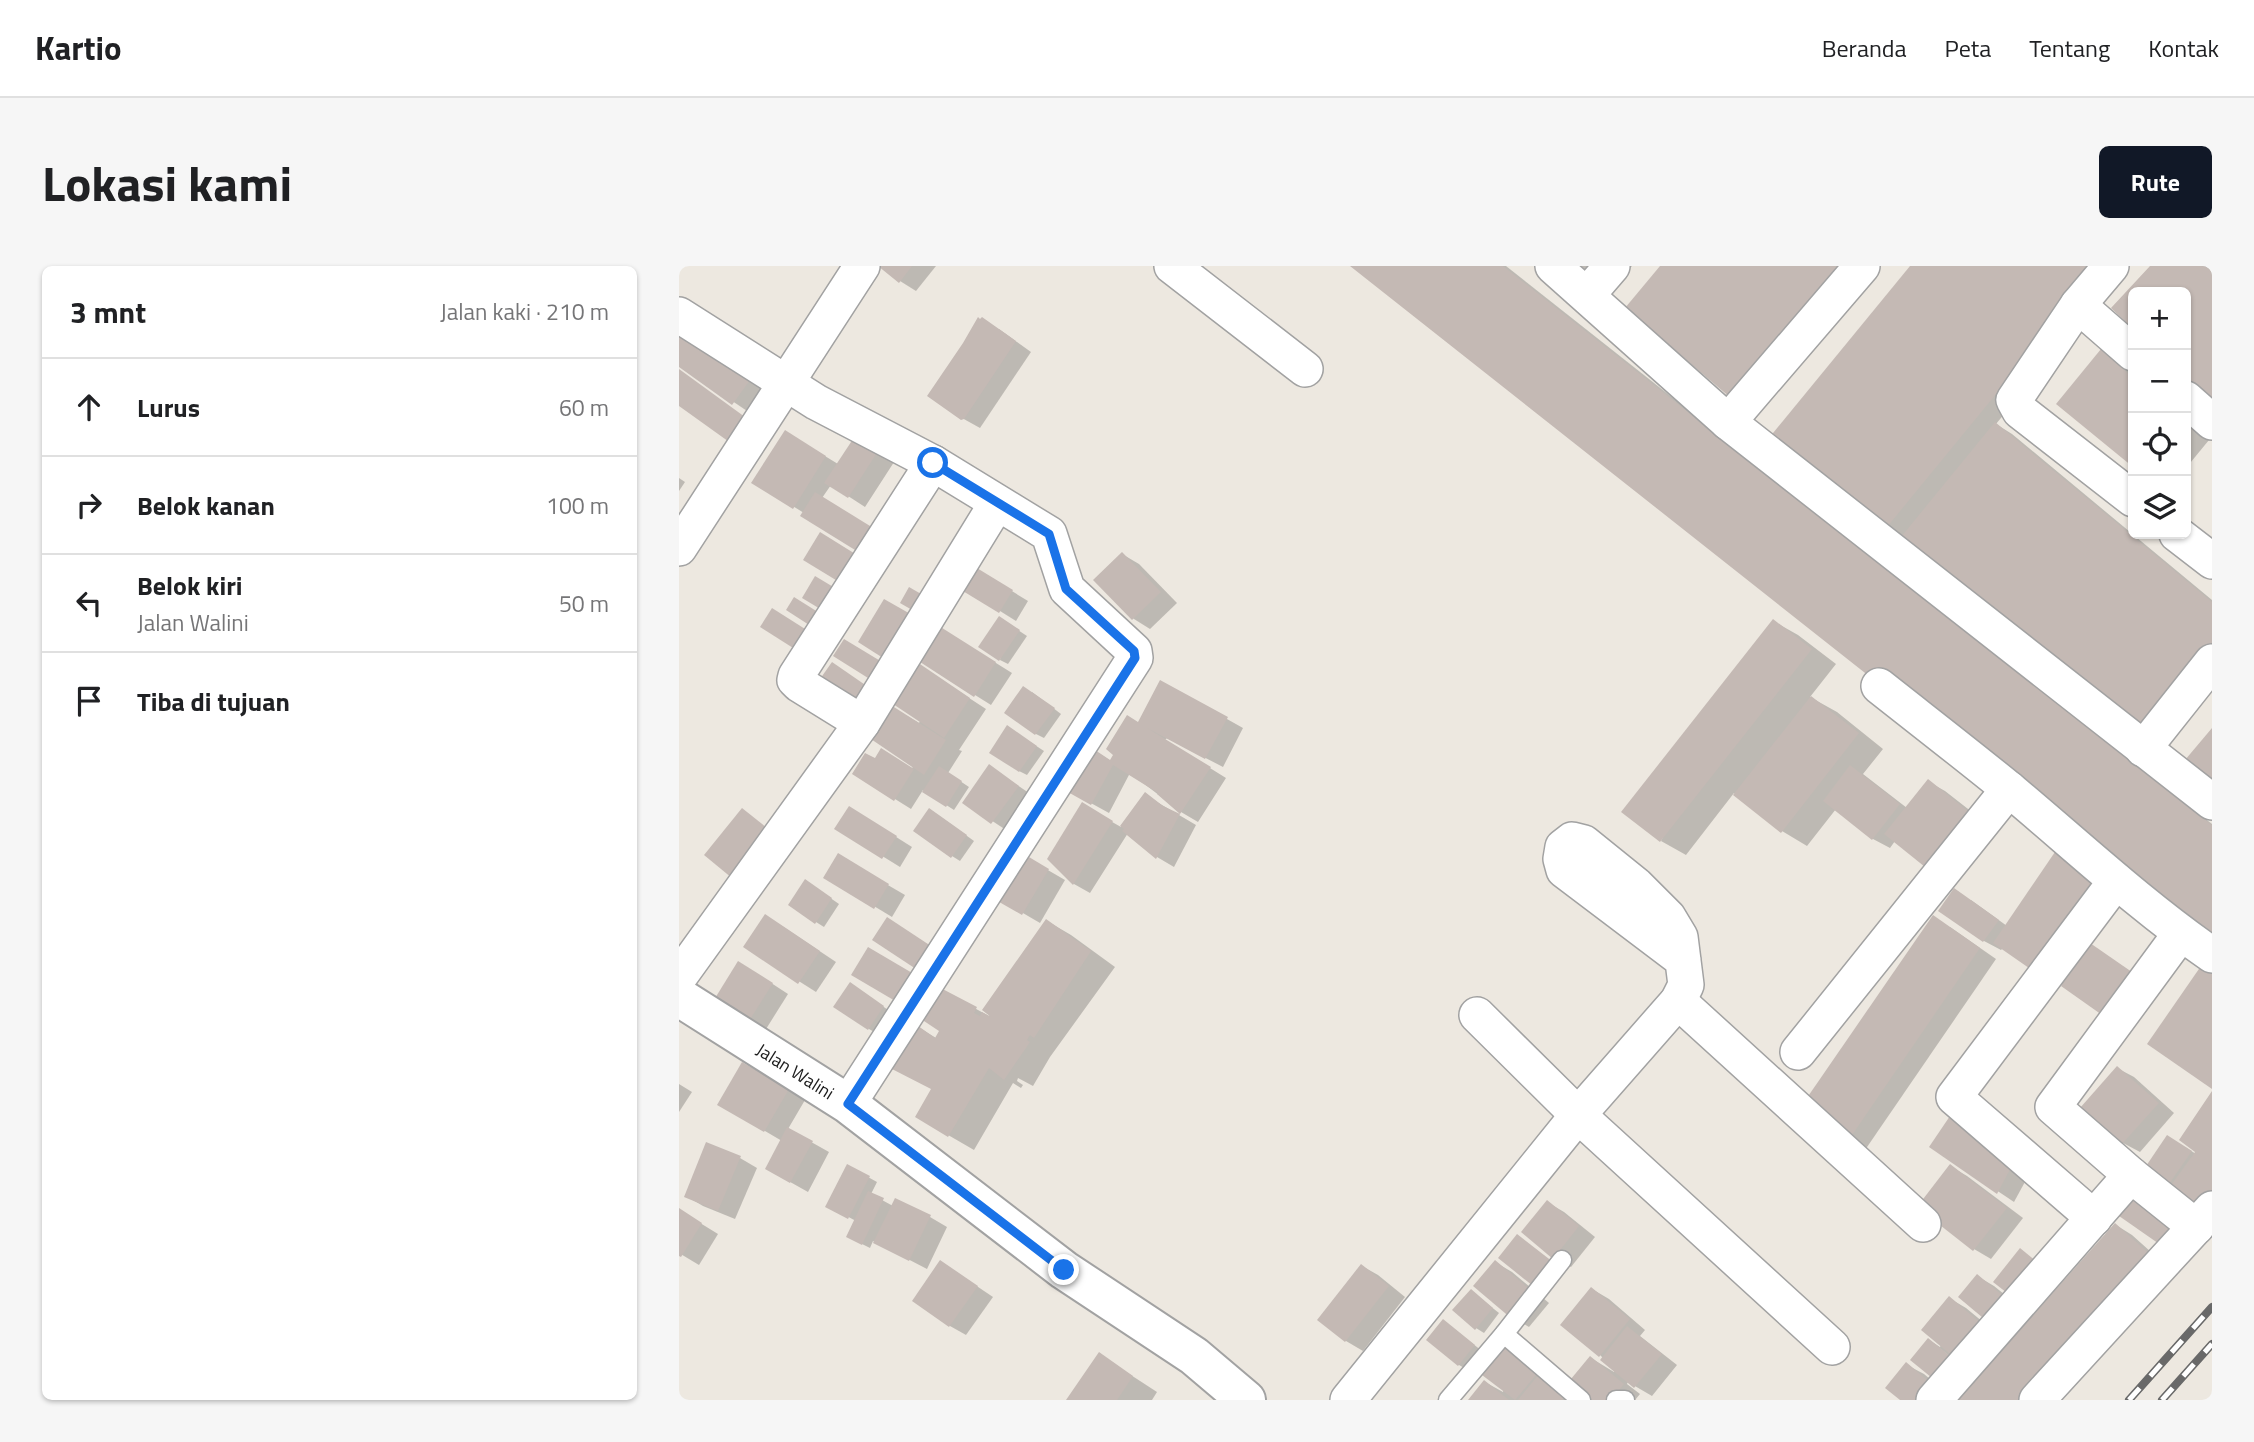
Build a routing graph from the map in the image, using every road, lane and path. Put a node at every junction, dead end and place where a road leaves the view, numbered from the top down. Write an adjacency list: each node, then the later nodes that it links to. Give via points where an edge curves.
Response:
1 (862, 266): 12 (street)
2 (1172, 266): 11 (street)
3 (1553, 266): 7 (street)
4 (1612, 266): 7 (street)
5 (1862, 266): 14 (street)
6 (2111, 266): 8 (street)
7 (1587, 295): 14 (street)
8 (2078, 305): 10 (street); 17 (street, via 2014,400 2020,411)
9 (679, 315): 12 (street)
10 (2130, 350)
11 (1305, 369)
12 (786, 382): 16 (street); 20 (street)
13 (2191, 403): 15 (street)
14 (1728, 422): 25 (street)
15 (2212, 422)
16 (933, 463): 18 (street); 24 (street, via 796,676 799,684)
17 (2128, 495)
18 (997, 503): 24 (street); 37 (street, via 1049,534 1066,589 1134,651 1135,658)
19 (2184, 539): 21 (street)
20 (679, 548)
21 (2212, 561)
22 (2212, 662): 25 (street)
23 (1879, 686): 26 (street)
24 (862, 723): 32 (street)
25 (2143, 749): 27 (street)
26 (2009, 789): 28 (street); 36 (street)
27 (2212, 802)
28 (2116, 881): 29 (street); 40 (street, via 1954,1097)
29 (2181, 933): 30 (street); 38 (street)
30 (2212, 955)
31 (1683, 960): 34 (street, via 1686,985)
32 (679, 976)
33 (679, 997): 37 (street, Jalan Walini)
34 (1678, 1001): 39 (street); 44 (street)
35 (1477, 1015): 39 (street)
36 (1798, 1052)
37 (848, 1104): 48 (street, Jalan Walini, via 1064,1270 1194,1356)
38 (2053, 1107): 40 (street); 41 (street)
39 (1578, 1115): 47 (street); 49 (street)
40 (2016, 1149): 42 (street)
41 (2131, 1175): 42 (street); 43 (street)
42 (2094, 1218): 54 (street)
43 (2204, 1218): 55 (street)
44 (1923, 1224)
45 (1562, 1260): 46 (lane)
46 (1504, 1334): 50 (lane); 51 (lane)
47 (1832, 1347)
48 (1246, 1400)
49 (1348, 1400)
50 (1448, 1400)
51 (1581, 1400)
52 (1616, 1400): 53 (lane)
53 (1625, 1400)
54 (1934, 1400)
55 (2037, 1400)

